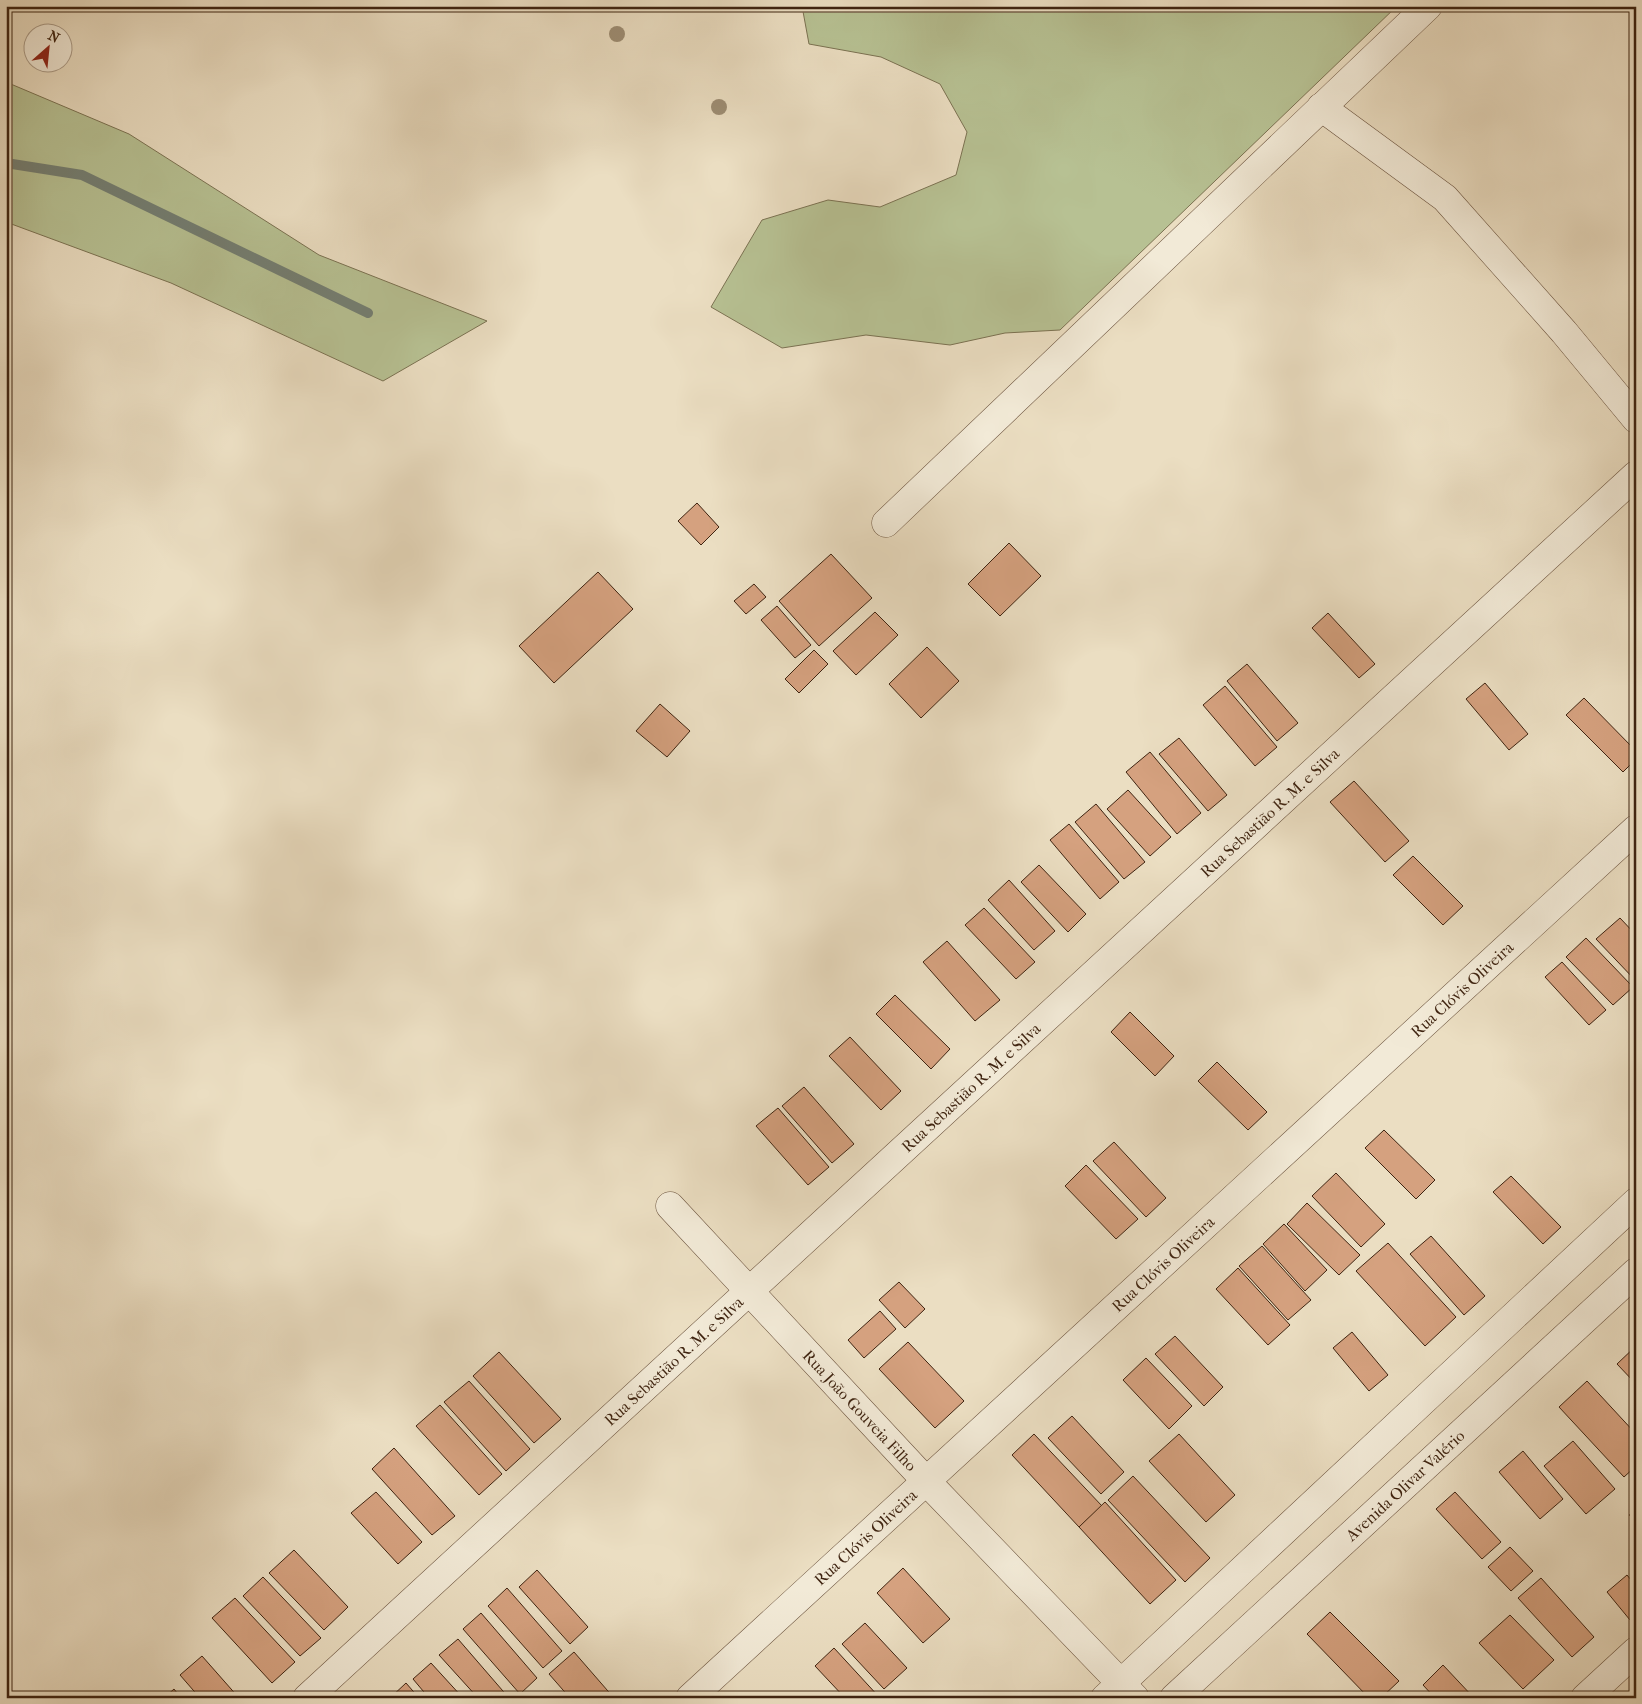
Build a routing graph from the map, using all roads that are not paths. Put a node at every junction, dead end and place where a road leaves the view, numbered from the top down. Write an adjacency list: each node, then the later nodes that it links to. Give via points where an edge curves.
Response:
1 (1428, 6): 2 (street)
2 (1321, 107): 3 (street, via 1445,198); 5 (street)
3 (1636, 419)
4 (1636, 475): 10 (street, Rua Sebastião R. M. e Silva)
5 (886, 523)
6 (1636, 829): 11 (street, Rua Clóvis Oliveira)
7 (1636, 1202): 13 (street)
8 (670, 1206): 10 (street, Rua João Gouveia Filho)
9 (1636, 1272): 16 (street, Avenida Olivar Valério)
10 (749, 1291): 11 (street, Rua João Gouveia Filho); 14 (street, Rua Sebastião R. M. e Silva)
11 (927, 1482): 13 (street, Rua João Gouveia Filho); 15 (street, Rua Clóvis Oliveira)
12 (1636, 1651): 17 (street)
13 (1120, 1693)
14 (306, 1698)
15 (690, 1698)
16 (1174, 1698)
17 (1585, 1698)

